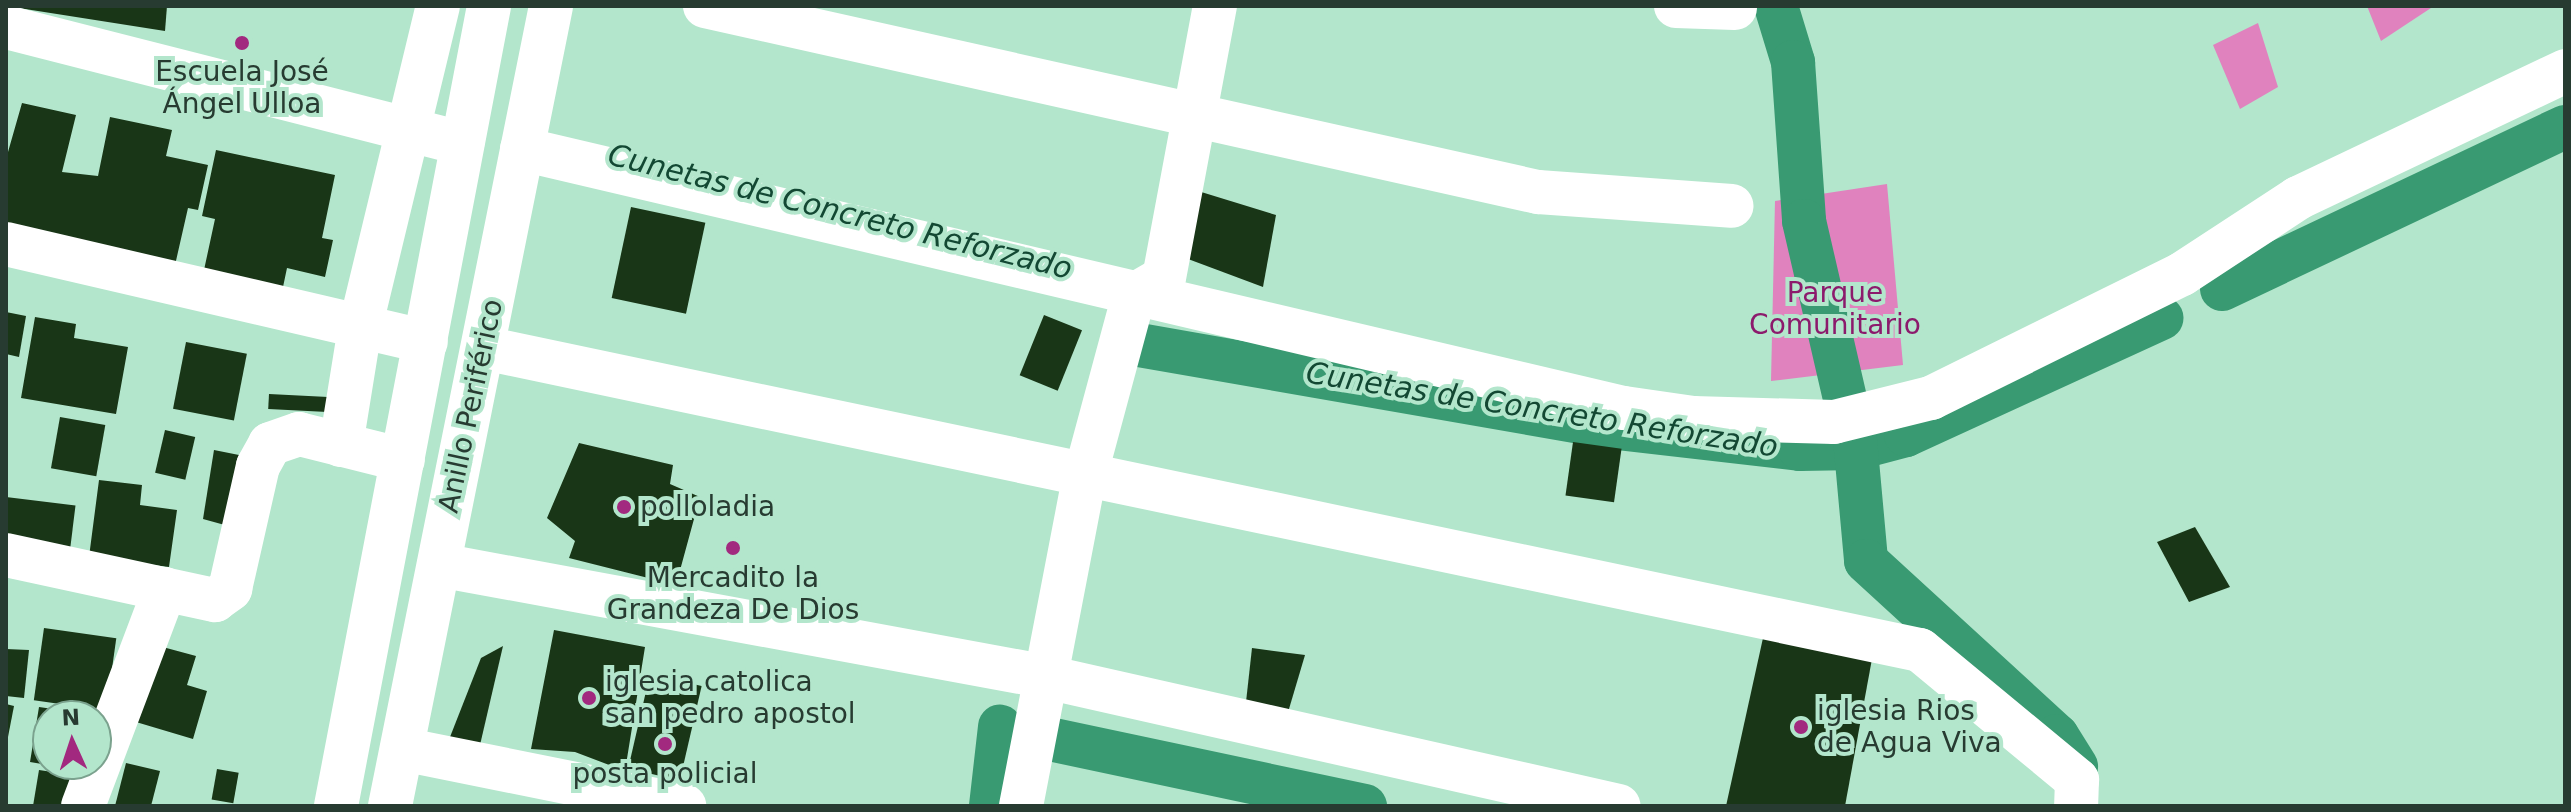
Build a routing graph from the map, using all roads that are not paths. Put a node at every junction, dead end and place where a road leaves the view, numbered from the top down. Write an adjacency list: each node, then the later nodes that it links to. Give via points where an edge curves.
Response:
1 (438, 6): 11 (main road)
2 (489, 6): 12 (main road, Anillo Periférico)
3 (551, 6): 13 (main road, Anillo Periférico)
4 (705, 6): 10 (main road)
5 (1215, 6): 10 (main road)
6 (1676, 6): 7 (main road)
7 (1735, 8)
8 (6, 27): 11 (main road)
9 (2565, 71): 16 (main road, via 2298,198 2182,274 1931,398 1834,422 1693,418 1624,408)
10 (1195, 110): 14 (main road, via 1538,192); 16 (main road, via 1164,278)
11 (408, 130): 12 (main road); 17 (main road)
12 (462, 143): 18 (main road, Anillo Periférico)
13 (522, 149): 16 (main road); 19 (main road, Anillo Periférico)
14 (1731, 206)
15 (6, 244): 17 (main road)
16 (1134, 295): 22 (main road)
17 (360, 328): 18 (main road); 20 (main road)
18 (426, 342): 21 (main road, Anillo Periférico)
19 (484, 348): 22 (main road); 24 (main road, Anillo Periférico)
20 (341, 445): 21 (main road); 25 (main road, via 299,434 270,444 258,466 230,589 215,600)
21 (403, 460): 29 (main road, Anillo Periférico)
22 (1084, 480): 26 (main road); 34 (main road, via 1920,650 2077,780)
23 (6, 555): 25 (main road)
24 (439, 565): 26 (main road); 27 (main road, Anillo Periférico)
25 (165, 589): 28 (main road)
26 (1042, 676): 32 (main road); 33 (main road)
27 (402, 749): 30 (main road, Anillo Periférico); 31 (main road)
28 (83, 806)
29 (336, 806)
30 (390, 806)
31 (684, 806)
32 (1021, 806)
33 (1619, 806)
34 (2076, 806)

